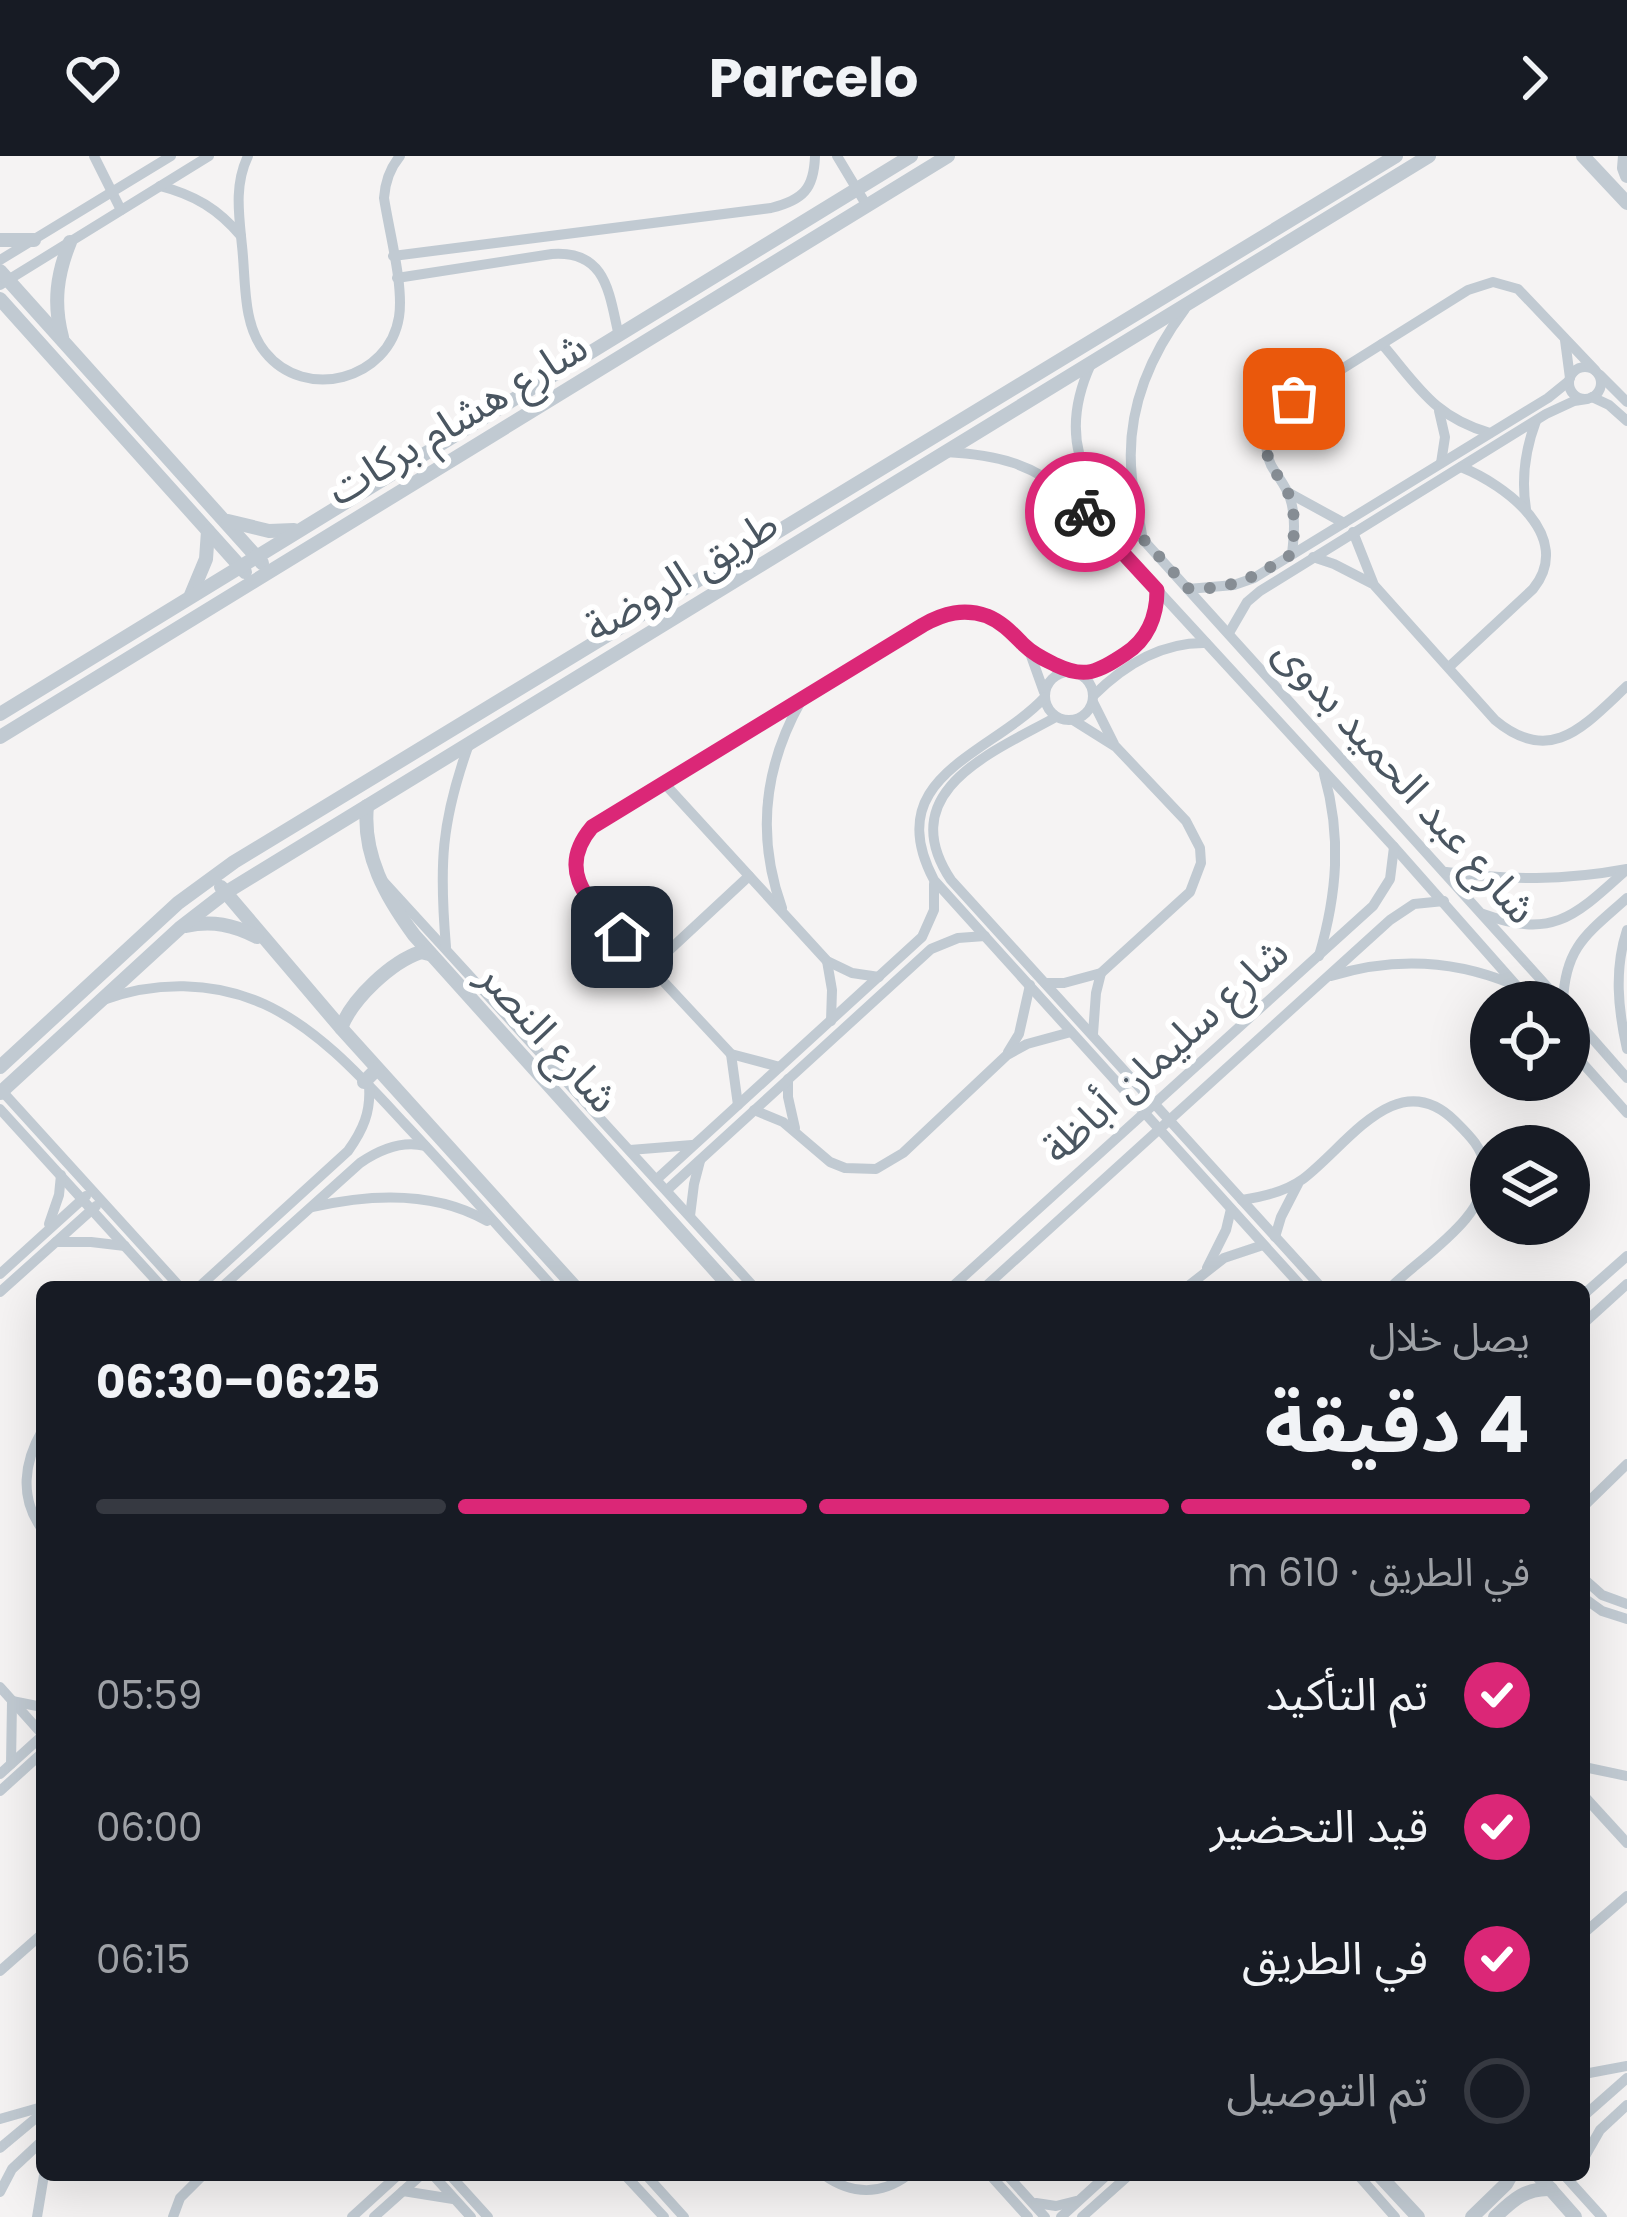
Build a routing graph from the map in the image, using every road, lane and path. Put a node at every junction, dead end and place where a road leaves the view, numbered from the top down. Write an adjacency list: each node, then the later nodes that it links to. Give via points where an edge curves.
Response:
1 (94, 156): 17 (street)
2 (171, 156): 17 (street)
3 (209, 156): 14 (street)
4 (248, 156): 24 (street, via 238,186)
5 (400, 156): 29 (street, via 385,186)
6 (815, 156): 28 (street, via 806,192 790,203)
7 (836, 156): 15 (street)
8 (911, 156): 15 (street, شارع هشام بركات)
9 (948, 156): 19 (street, شارع هشام بركات)
10 (1396, 156): 18 (street, طريق الروضة)
11 (1430, 156): 21 (street, طريق الروضة)
12 (1583, 156): 16 (street)
13 (1625, 156): 16 (street)
14 (160, 186): 20 (street); 24 (street, via 206,202)
15 (857, 189): 19 (street); 36 (street, شارع هشام بركات)
16 (1625, 190)
17 (112, 192): 20 (street); 26 (street)
18 (1323, 201): 21 (street); 22 (street, طريق الروضة)
19 (867, 206): 44 (street, شارع هشام بركات)
20 (121, 210): 27 (street)
21 (1332, 217): 23 (street, طريق الروضة)
22 (1294, 218): 23 (street); 68 (street, طريق الروضة)
23 (1304, 234): 35 (street, طريق الروضة)
24 (242, 236): 32 (street, via 256,340 279,366 310,380 361,371 387,348 399,315)
25 (0, 239): 26 (street)
26 (34, 240): 30 (street)
27 (70, 242): 33 (street); 38 (street, via 55,304)
28 (494, 243): 29 (street); 31 (street)
29 (393, 256): 32 (street)
30 (0, 260)
31 (497, 262): 32 (street); 36 (street, via 581,256 602,275)
32 (397, 278)
33 (3, 279): 38 (street)
34 (0, 298): 61 (street)
35 (1189, 305): 40 (street, طريق الروضة); 62 (street, via 1154,355 1134,415 1132,478)
36 (619, 336): 41 (street, شارع هشام بركات)
37 (1565, 340): 39 (street, via 1518,289 1493,282); 42 (street); 43 (street)
38 (64, 342): 58 (street)
39 (1382, 344): 47 (street); 55 (street, via 1274,417 1268,456)
40 (1091, 364): 51 (street, طريق الروضة); 54 (street, شارع عبد الحميد بدوى, via 1075,425)
41 (559, 372): 44 (street); 60 (street, شارع هشام بركات)
42 (1597, 372): 43 (street, via 1580,367); 45 (street, via 1600,390); 46 (street)
43 (1569, 380): 45 (street, via 1574,394); 50 (street)
44 (569, 389): 67 (street, شارع هشام بركات)
45 (1589, 398): 48 (street); 49 (street)
46 (1627, 402)
47 (1439, 411): 50 (street); 52 (street)
48 (1537, 421): 53 (street); 57 (street, via 1523,475)
49 (1627, 421)
50 (1490, 433): 52 (street)
51 (946, 452): 56 (street, شارع عبد الحميد بدوى, via 1010,460); 71 (street, طريق الروضة)
52 (1441, 463): 59 (street)
53 (1461, 466): 57 (street); 59 (street)
54 (1090, 481): 56 (street, via 1076,483); 62 (street, شارع عبد الحميد بدوى)
55 (1289, 493): 59 (street); 63 (street)
56 (1072, 497): 73 (street, شارع عبد الحميد بدوى)
57 (1526, 512): 80 (street, via 1547,552 1541,578)
58 (224, 520): 60 (street); 64 (street)
59 (1348, 528): 63 (street); 65 (street); 70 (street)
60 (300, 530): 64 (street, شارع هشام بركات)
61 (208, 531): 66 (street); 75 (street)
62 (1142, 538): 72 (street, شارع عبد الحميد بدوى)
63 (1292, 554): 72 (street, via 1234,586)
64 (256, 556): 66 (street, شارع هشام بركات); 67 (street)
65 (1313, 557): 70 (street); 77 (street, via 1260,590)
66 (240, 566): 69 (street); 75 (street, شارع هشام بركات)
67 (270, 571): 69 (street, شارع هشام بركات)
68 (714, 571): 71 (street); 74 (street, طريق الروضة)
69 (254, 581): 89 (street, شارع هشام بركات)
70 (1374, 585): 80 (street)
71 (725, 587): 76 (street, طريق الروضة)
72 (1189, 589): 77 (street, شارع عبد الحميد بدوى)
73 (1157, 590): 78 (street, شارع عبد الحميد بدوى); 81 (street, via 1152,623 1132,650 1099,670)
74 (680, 591): 76 (street); 97 (street, طريق الروضة)
75 (190, 598): 86 (street, شارع هشام بركات)
76 (690, 608): 90 (street, طريق الروضة)
77 (1229, 633): 93 (street, شارع عبد الحميد بدوى)
78 (1206, 643): 85 (street, via 1158,650); 92 (street, شارع عبد الحميد بدوى)
79 (1029, 650): 81 (street); 83 (street); 84 (street, via 996,620 952,613)
80 (1448, 667): 82 (street, via 1495,720 1529,740 1568,736)
81 (1074, 673): 83 (street, via 1052,680); 85 (street, via 1089,682)
82 (1627, 686)
83 (1045, 696): 87 (street); 105 (street, via 929,792 920,846)
84 (802, 698): 94 (street); 111 (street, via 775,757 766,805 767,849)
85 (1093, 698): 88 (street); 91 (street)
86 (1, 713): 89 (street)
87 (1056, 716): 88 (street); 131 (street, via 952,782 933,830 951,880)
88 (1073, 720): 91 (street)
89 (6, 733)
90 (469, 743): 96 (street, طريق الروضة); 117 (street, via 443,838)
91 (1116, 747): 124 (street, via 1186,820 1201,863 1190,892)
92 (1323, 771): 95 (street, شارع عبد الحميد بدوى); 121 (street, via 1333,805 1335,881)
93 (1359, 778): 95 (street); 101 (street, شارع عبد الحميد بدوى)
94 (664, 783): 104 (street); 123 (street, via 592,827 575,863 593,906)
95 (1344, 793): 99 (street, شارع عبد الحميد بدوى)
96 (367, 806): 98 (street, طريق الروضة); 102 (street, شارع النصر)
97 (303, 820): 98 (street); 103 (street, طريق الروضة)
98 (314, 838): 106 (street, طريق الروضة)
99 (1394, 847): 108 (street, شارع عبد الحميد بدوى); 121 (street, شارع سليمان أباظة, via 1383,893)
100 (1627, 869): 101 (street, via 1538,880); 109 (street)
101 (1445, 872): 110 (street, شارع عبد الحميد بدوى)
102 (378, 875): 117 (street); 120 (street, شارع النصر)
103 (213, 876): 106 (street); 142 (street, طريق الروضة)
104 (749, 876): 111 (street); 123 (street)
105 (934, 880): 115 (street); 116 (street, via 934,910)
106 (225, 892): 113 (street, طريق الروضة); 119 (street)
107 (1627, 898): 112 (street)
108 (1444, 901): 125 (street, شارع سليمان أباظة, via 1401,911); 128 (street, شارع عبد الحميد بدوى)
109 (1592, 901): 110 (street, via 1530,926); 112 (street)
110 (1480, 913): 129 (street, شارع عبد الحميد بدوى)
111 (785, 916): 122 (street)
112 (1606, 916): 130 (street, via 1576,947)
113 (181, 927): 119 (street, via 222,923); 132 (street, طريق الروضة)
114 (1627, 930): 138 (street, via 1618,997)
115 (985, 936): 118 (street); 131 (street)
116 (922, 937): 118 (street); 126 (street)
117 (446, 947): 141 (street)
118 (931, 950): 148 (street)
119 (275, 952): 134 (street)
120 (429, 954): 134 (street, via 400,963 351,1006); 146 (street, شارع النصر)
121 (1318, 956): 153 (street, شارع سليمان أباظة)
122 (827, 961): 126 (street); 133 (street)
123 (650, 968): 139 (street)
124 (1101, 973): 131 (street); 136 (street)
125 (1328, 976): 127 (street, via 1425,962); 156 (street, شارع سليمان أباظة)
126 (879, 977): 133 (street)
127 (1504, 981)
128 (1514, 981)
129 (1543, 981)
130 (1565, 981)
131 (1038, 982): 135 (street); 136 (street); 140 (street)
132 (100, 1002): 149 (street, via 162,986 245,996 290,1018); 150 (street, طريق الروضة)
133 (831, 1021): 143 (street)
134 (341, 1028): 144 (street)
135 (1071, 1032): 140 (street); 153 (street)
136 (1093, 1036): 153 (street)
137 (1590, 1036): 147 (street)
138 (1627, 1049)
139 (730, 1054): 143 (street); 151 (street)
140 (1007, 1055): 157 (street, via 903,1153 876,1168 830,1162)
141 (549, 1062): 146 (street); 159 (street)
142 (0, 1067)
143 (780, 1067): 151 (street)
144 (377, 1069): 149 (street); 187 (street)
145 (1590, 1072): 155 (street)
146 (537, 1074): 188 (street, شارع النصر)
147 (1627, 1078)
148 (788, 1079): 154 (street); 157 (street)
149 (367, 1084): 158 (street); 180 (street, via 369,1111 348,1151)
150 (1, 1092): 165 (street)
151 (738, 1105): 160 (street)
152 (0, 1108): 161 (street)
153 (1150, 1108): 156 (street); 190 (street, شارع سليمان أباظة)
154 (754, 1110): 157 (street); 160 (street)
155 (1627, 1113)
156 (1164, 1125): 166 (street); 169 (street); 191 (street, شارع سليمان أباظة)
157 (796, 1131)
158 (426, 1147): 168 (street, via 372,1155); 171 (street)
159 (630, 1150): 160 (street); 162 (street)
160 (699, 1150): 162 (street); 164 (street); 170 (street)
161 (61, 1175): 165 (street); 172 (street)
162 (657, 1179): 164 (street)
163 (1300, 1181): 166 (street); 173 (street); 195 (street, via 1402,1101 1443,1110 1472,1139 1485,1181 1475,1209)
164 (667, 1190): 170 (street)
165 (87, 1195): 167 (street); 172 (street)
166 (1242, 1200): 173 (street)
167 (97, 1205): 174 (street); 176 (street); 182 (street)
168 (310, 1208): 171 (street, via 408,1198); 185 (street)
169 (1231, 1209): 175 (street); 178 (street)
170 (690, 1216): 189 (street)
171 (500, 1228): 186 (street)
172 (46, 1232): 179 (street)
173 (1275, 1237): 194 (street)
174 (56, 1242): 176 (street); 198 (street)
175 (1264, 1245): 178 (street); 193 (street)
176 (125, 1246): 181 (street)
177 (1627, 1256): 197 (street)
178 (1205, 1271): 192 (street)
179 (0, 1274)
180 (211, 1276): 183 (street); 184 (street)
181 (151, 1280)
182 (166, 1281)
183 (174, 1281)
184 (206, 1281)
185 (230, 1281)
186 (548, 1281)
187 (570, 1281)
188 (725, 1281)
189 (749, 1281)
190 (958, 1281)
191 (992, 1281)
192 (1194, 1281)
193 (1296, 1281)
194 (1315, 1281)
195 (1396, 1281)
196 (1627, 1284): 199 (street)
197 (1590, 1289)
198 (0, 1292)
199 (1590, 1318)
200 (36, 1442): 203 (street, via 26,1475)
201 (1627, 1464): 202 (street)
202 (1590, 1498)
203 (36, 1517)
204 (1590, 1584): 206 (street)
205 (1590, 1602): 207 (street)
206 (1627, 1604)
207 (1627, 1619)
208 (0, 1687): 209 (street)
209 (12, 1701): 210 (street); 211 (street); 214 (street)
210 (36, 1707)
211 (36, 1728)
212 (36, 1743): 214 (street)
213 (36, 1756): 214 (street)
214 (16, 1768): 216 (street); 217 (street); 219 (street)
215 (1590, 1768): 218 (street)
216 (36, 1770)
217 (0, 1774)
218 (1627, 1776)
219 (0, 1791)
220 (1590, 1803): 221 (street)
221 (1627, 1844)
222 (1627, 1896): 223 (street)
223 (1590, 1929)
224 (36, 1939): 225 (street)
225 (0, 1971)
226 (1627, 2066): 227 (street)
227 (1590, 2073)
228 (1627, 2078): 231 (street)
229 (1627, 2104): 234 (street)
230 (36, 2111): 233 (street)
231 (1590, 2111)
232 (36, 2115): 236 (street)
233 (0, 2119)
234 (1590, 2137)
235 (36, 2147): 260 (street)
236 (0, 2148)
237 (43, 2181): 266 (street)
238 (197, 2181): 267 (street)
239 (390, 2181): 268 (street)
240 (414, 2181): 259 (street)
241 (441, 2181): 261 (street)
242 (453, 2181): 261 (street)
243 (461, 2181): 261 (street)
244 (631, 2181): 272 (street)
245 (651, 2181): 273 (street)
246 (835, 2181): 247 (street, via 863,2191)
247 (899, 2181)
248 (996, 2181): 264 (street)
249 (1010, 2181): 264 (street)
250 (1100, 2181): 263 (street)
251 (1123, 2181): 265 (street)
252 (1363, 2181): 276 (street)
253 (1385, 2181): 277 (street)
254 (1508, 2181): 278 (street)
255 (1544, 2181): 258 (street)
256 (1570, 2181): 262 (street)
257 (1581, 2181): 262 (street)
258 (1551, 2188): 279 (street, via 1517,2196); 280 (street)
259 (403, 2191): 261 (street); 269 (street)
260 (0, 2192)
261 (459, 2194): 270 (street); 271 (street)
262 (1582, 2194): 281 (street)
263 (1079, 2200): 264 (street); 275 (street)
264 (1026, 2212): 274 (street)
265 (1085, 2216)
266 (37, 2217)
267 (173, 2217)
268 (352, 2217)
269 (374, 2217)
270 (471, 2217)
271 (488, 2217)
272 (664, 2217)
273 (684, 2217)
274 (1045, 2217)
275 (1060, 2217)
276 (1395, 2217)
277 (1418, 2217)
278 (1472, 2217)
279 (1495, 2217)
280 (1575, 2217)
281 (1602, 2217)

